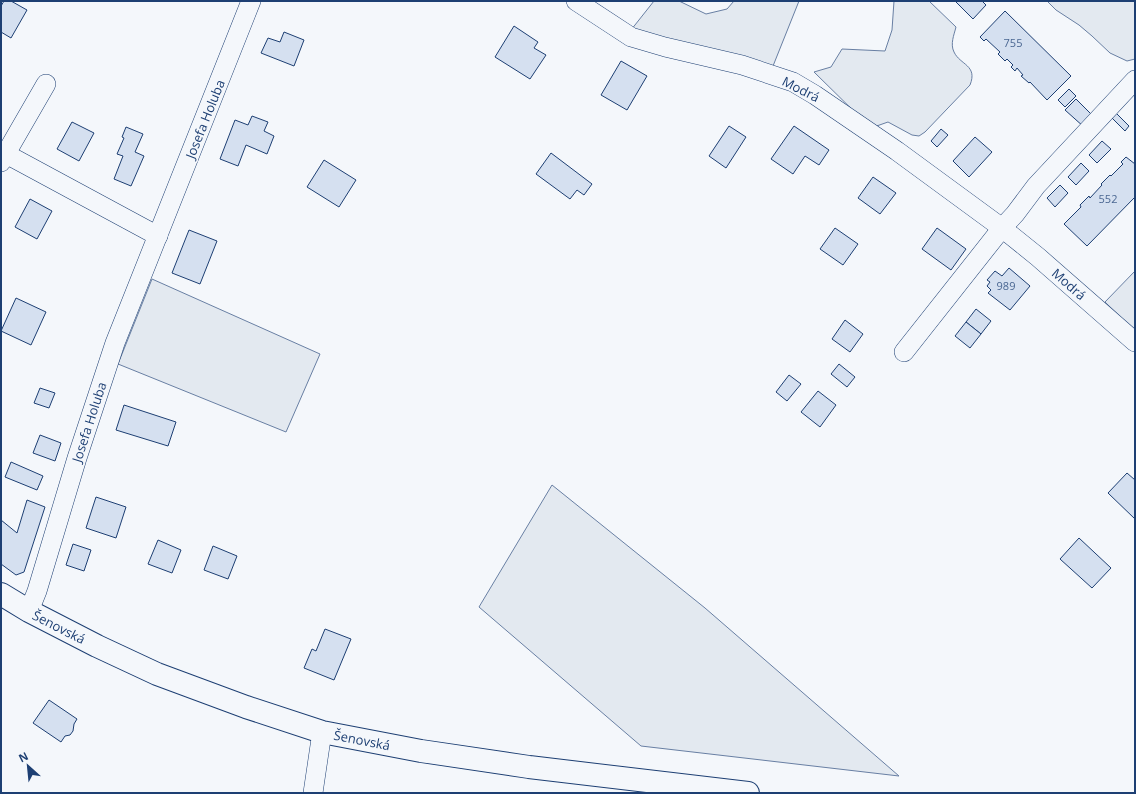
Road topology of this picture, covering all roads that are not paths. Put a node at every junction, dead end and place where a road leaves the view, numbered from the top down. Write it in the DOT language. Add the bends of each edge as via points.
graph roads {
  1 [pos="251,1"];
  2 [pos="576,1"];
  3 [pos="1135,80"];
  4 [pos="46,84"];
  5 [pos="3,158"];
  6 [pos="1002,228"];
  7 [pos="158,236"];
  8 [pos="1135,342"];
  9 [pos="904,352"];
  10 [pos="1,594"];
  11 [pos="29,611"];
  12 [pos="322,732"];
  13 [pos="313,793"];
  14 [pos="748,793"];
  1 -- 7 [label="street, Josefa Holuba"];
  2 -- 6 [label="street, Modrá" via="631,37 742,65 793,82 897,151"];
  3 -- 6 [label="street" via="1036,186"];
  4 -- 5 [label="street"];
  5 -- 7 [label="street"];
  6 -- 8 [label="street, Modrá"];
  6 -- 9 [label="street"];
  7 -- 11 [label="street, Josefa Holuba" via="115,343"];
  10 -- 11 [label="main road, Šenovská"];
  11 -- 12 [label="main road, Šenovská" via="157,674"];
  12 -- 13 [label="street"];
  12 -- 14 [label="main road, Šenovská" via="421,752"];
}
